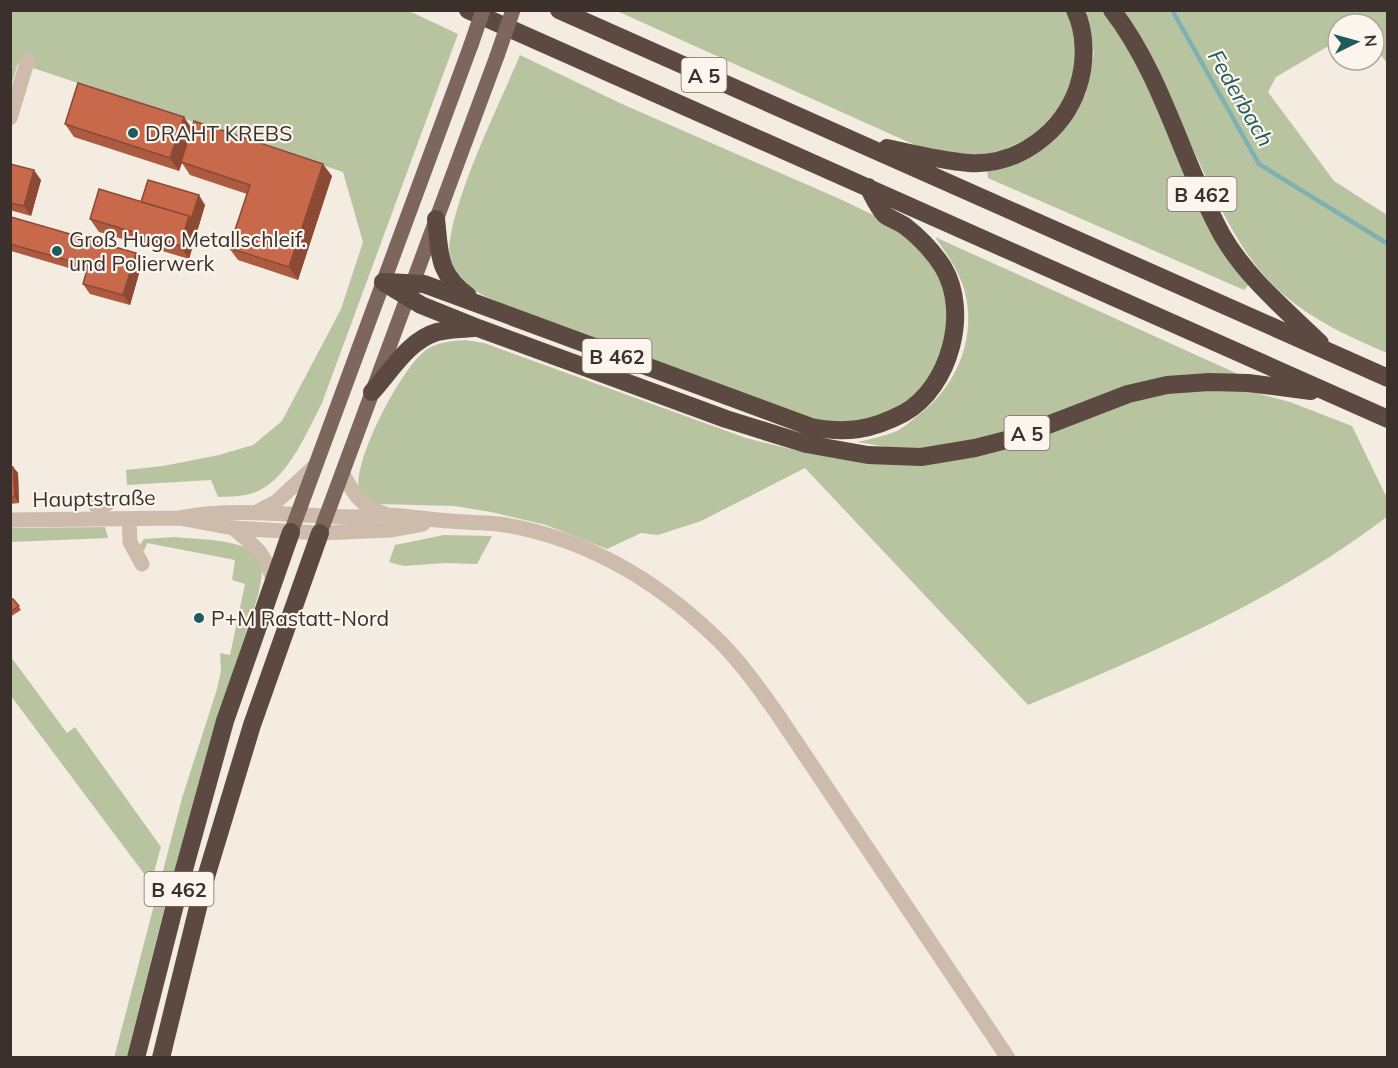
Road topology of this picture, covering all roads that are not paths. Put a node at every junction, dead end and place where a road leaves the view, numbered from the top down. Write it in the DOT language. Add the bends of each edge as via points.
graph roads {
  1 [pos="468,10"];
  2 [pos="483,10"];
  3 [pos="513,10"];
  4 [pos="559,10"];
  5 [pos="1075,10"];
  6 [pos="1112,10"];
  7 [pos="28,60"];
  8 [pos="10,118"];
  9 [pos="850,140"];
  10 [pos="868,187"];
  11 [pos="436,219"];
  12 [pos="384,282"];
  13 [pos="409,290"];
  14 [pos="484,307"];
  15 [pos="478,328"];
  16 [pos="1330,352"];
  17 [pos="1388,378"];
  18 [pos="372,392"];
  19 [pos="1328,393"];
  20 [pos="1388,419"];
  21 [pos="315,466"];
  22 [pos="343,474"];
  23 [pos="257,512"];
  24 [pos="298,513"];
  25 [pos="387,515"];
  26 [pos="327,516"];
  27 [pos="179,518"];
  28 [pos="129,519"];
  29 [pos="10,520"];
  30 [pos="441,521"];
  31 [pos="233,528"];
  32 [pos="291,532"];
  33 [pos="320,533"];
  34 [pos="142,564"];
  35 [pos="274,582"];
  36 [pos="136,1058"];
  37 [pos="161,1058"];
  38 [pos="1008,1058"];
  1 -- 10 [label="highway, A 5"];
  2 -- 12 [label="main road, B 462, bridge"];
  3 -- 11 [label="main road, B 462, bridge"];
  4 -- 9 [label="highway, A 5"];
  5 -- 9 [label="highway, A 5" via="1084,48 1082,76 1061,121 1044,139 1024,151 971,163"];
  6 -- 16 [label="highway, B 462" via="1128,31 1150,74 1224,237 1250,273"];
  7 -- 8 [label="street"];
  9 -- 16 [label="highway, A 5"];
  10 -- 14 [label="highway, B 462" via="885,214 921,240 943,267 956,317 950,350 927,393 906,412 876,426 851,431 811,427"];
  10 -- 19 [label="highway, A 5"];
  11 -- 13 [label="main road, B 462"];
  11 -- 14 [label="highway, B 462" via="442,265 448,279"];
  12 -- 13 [label="highway, B 462"];
  12 -- 21 [label="main road, B 462"];
  13 -- 14 [label="highway, B 462" via="424,284"];
  13 -- 15 [label="highway, A 5" via="421,305"];
  13 -- 18 [label="main road, B 462"];
  15 -- 18 [label="highway, A 5" via="424,337"];
  15 -- 19 [label="highway, A 5" via="736,422 806,444 868,455 921,457 975,448 1014,438 1128,394 1167,385 1248,383"];
  16 -- 17 [label="highway, A 5"];
  18 -- 22 [label="main road, B 462"];
  19 -- 20 [label="highway, A 5"];
  21 -- 23 [label="street" via="276,502"];
  21 -- 24 [label="main road, B 462"];
  22 -- 25 [label="street" via="362,503"];
  22 -- 26 [label="main road, B 462"];
  23 -- 24 [label="street, Hauptstraße"];
  23 -- 27 [label="street, Hauptstraße" via="213,506"];
  24 -- 26 [label="street, Hauptstraße"];
  24 -- 32 [label="main road, B 462"];
  25 -- 26 [label="street, Hauptstraße"];
  25 -- 30 [label="street"];
  26 -- 33 [label="main road, B 462"];
  27 -- 28 [label="street, Hauptstraße"];
  27 -- 31 [label="street, Hauptstraße"];
  28 -- 29 [label="street, Hauptstraße"];
  28 -- 34 [label="street" via="130,542"];
  30 -- 33 [label="street, Hauptstraße" via="390,530"];
  30 -- 38 [label="street" via="505,525 596,552 656,588 712,634 778,716"];
  31 -- 32 [label="street, Hauptstraße"];
  31 -- 35 [label="street" via="259,549"];
  32 -- 33 [label="street, Hauptstraße"];
  32 -- 35 [label="highway, B 462"];
  33 -- 37 [label="highway, B 462" via="252,725 203,887"];
  35 -- 36 [label="highway, B 462" via="225,721"];
}
